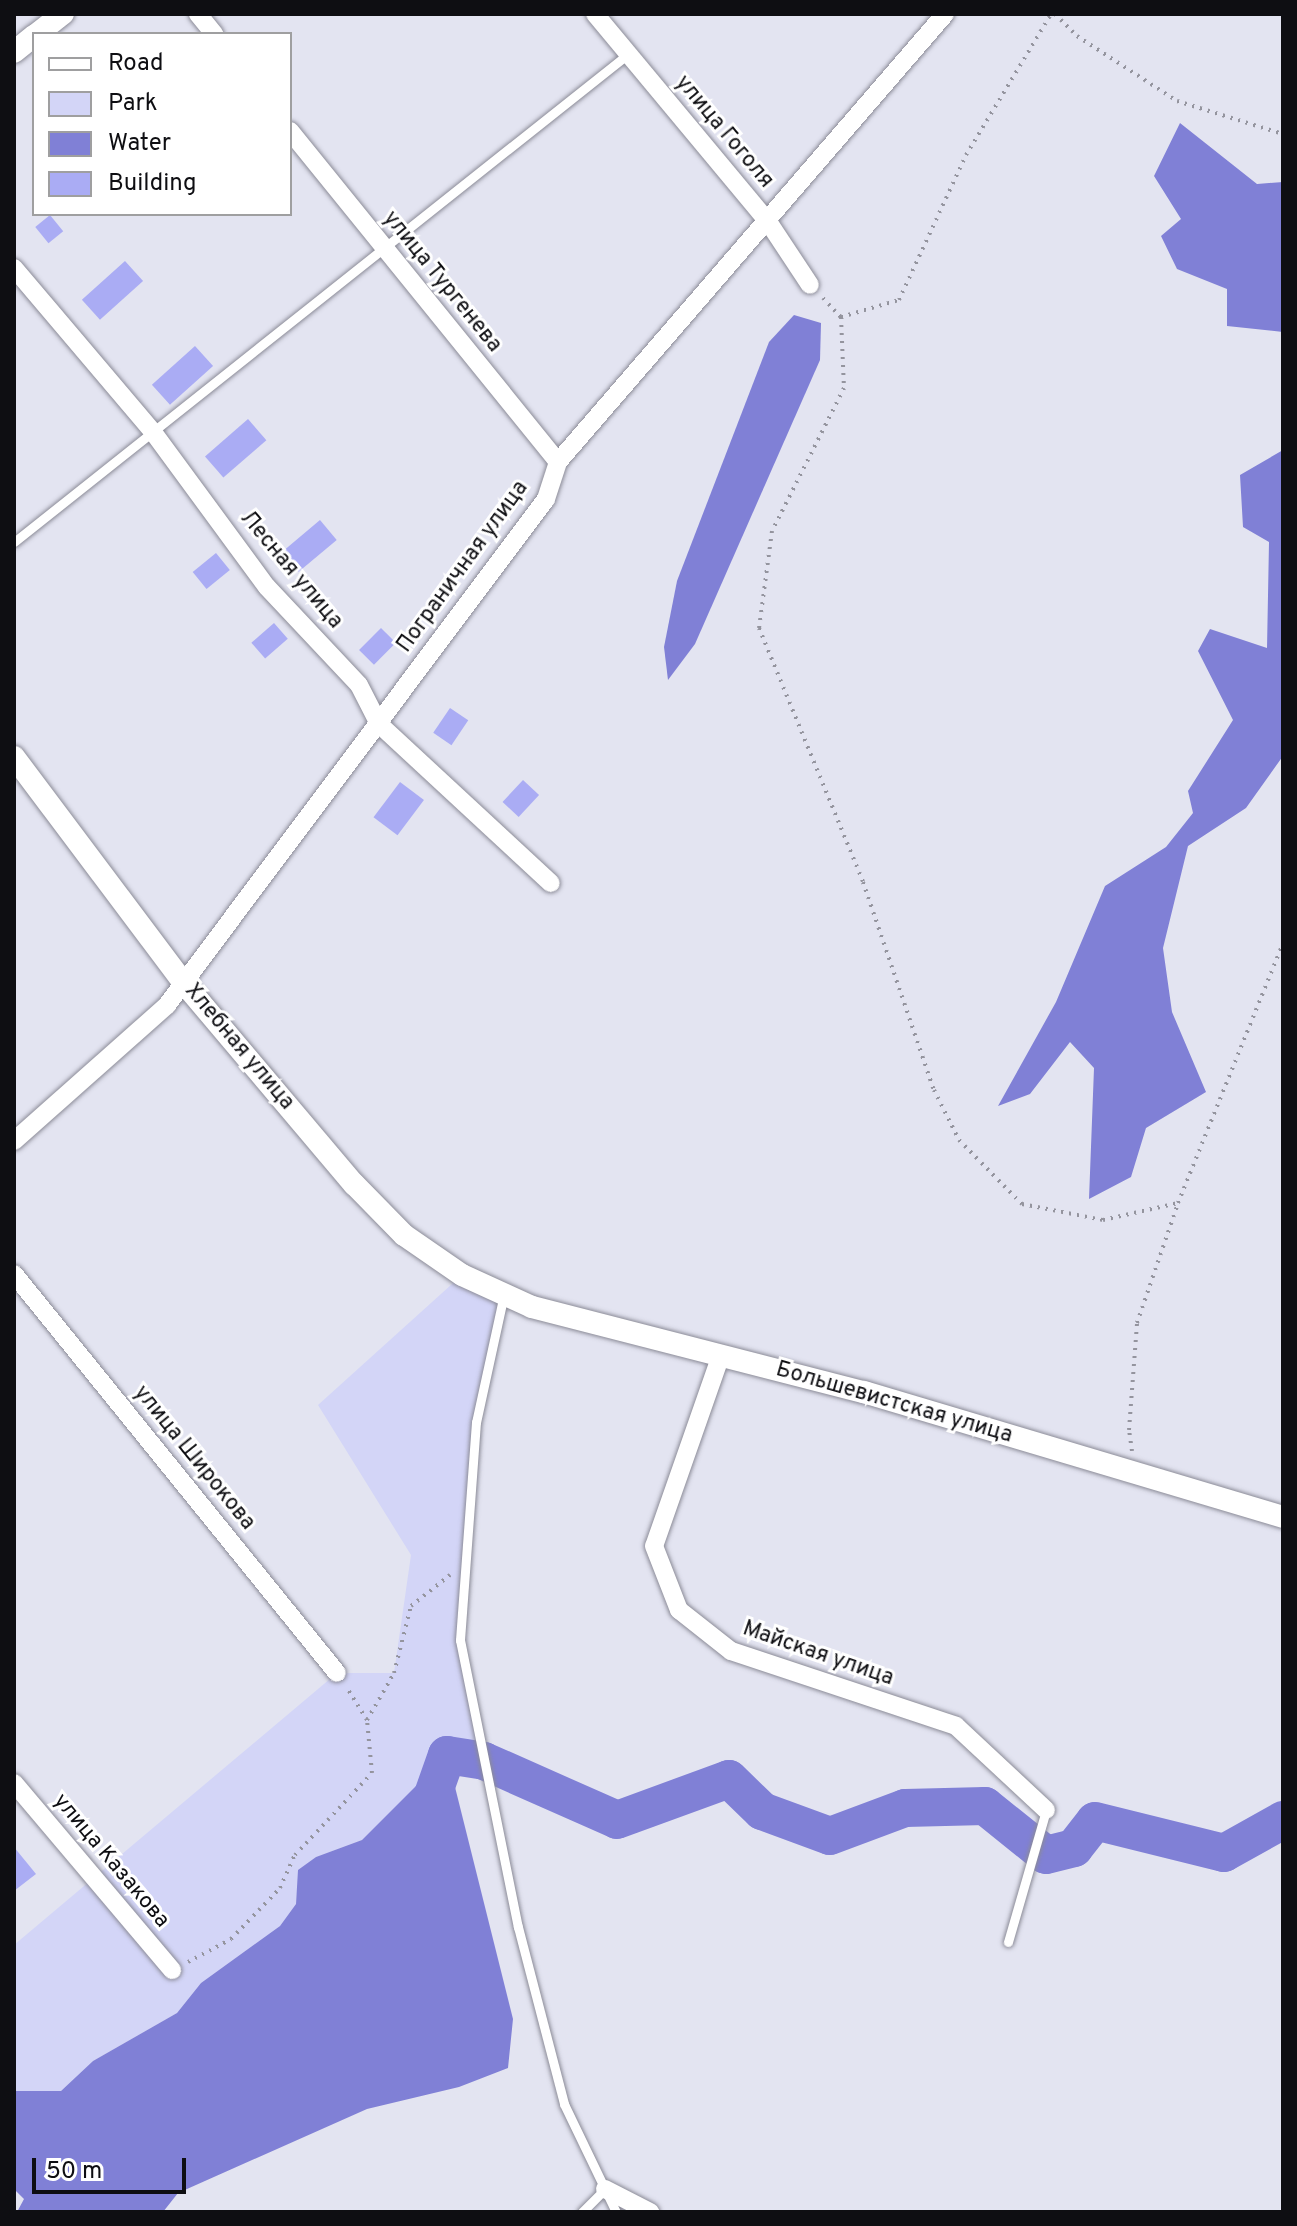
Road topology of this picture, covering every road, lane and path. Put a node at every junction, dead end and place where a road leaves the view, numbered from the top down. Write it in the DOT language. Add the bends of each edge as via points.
graph roads {
  1 [pos="63,14"];
  2 [pos="198,14"];
  3 [pos="595,14"];
  4 [pos="945,14"];
  5 [pos="1053,14"];
  6 [pos="40,32"];
  7 [pos="212,32"];
  8 [pos="32,38"];
  9 [pos="14,52"];
  10 [pos="629,54"];
  11 [pos="292,134"];
  12 [pos="1283,134"];
  13 [pos="769,223"];
  14 [pos="382,248"];
  15 [pos="14,268"];
  16 [pos="810,285"];
  17 [pos="841,317"];
  18 [pos="153,432"];
  19 [pos="558,462"];
  20 [pos="14,542"];
  21 [pos="379,724"];
  22 [pos="14,757"];
  23 [pos="551,883"];
  24 [pos="1283,943"];
  25 [pos="183,982"];
  26 [pos="14,1141"];
  27 [pos="1178,1203"];
  28 [pos="14,1274"];
  29 [pos="504,1294"];
  30 [pos="721,1355"];
  31 [pos="1136,1473"];
  32 [pos="1283,1517"];
  33 [pos="466,1562"];
  34 [pos="337,1673"];
  35 [pos="367,1720"];
  36 [pos="14,1783"];
  37 [pos="1046,1810"];
  38 [pos="1008,1942"];
  39 [pos="172,1970"];
  40 [pos="605,2189"];
  41 [pos="582,2212"];
  42 [pos="616,2212"];
  43 [pos="650,2212"];
  1 -- 6 [label="street"];
  2 -- 7 [label="street"];
  3 -- 10 [label="street, улица Гоголя"];
  4 -- 13 [label="street, Пограничная улица"];
  5 -- 12 [label="path" via="1077,36 1177,101"];
  5 -- 17 [label="path" via="966,155 899,300"];
  8 -- 9 [label="street"];
  10 -- 13 [label="street, улица Гоголя"];
  10 -- 14 [label="lane"];
  11 -- 14 [label="street, улица Тургенева"];
  13 -- 16 [label="street, улица Гоголя"];
  13 -- 19 [label="street, Пограничная улица"];
  14 -- 18 [label="lane"];
  14 -- 19 [label="street, улица Тургенева"];
  15 -- 18 [label="street, Лесная улица"];
  16 -- 17 [label="path"];
  17 -- 27 [label="path" via="844,388 772,531 759,628 863,882 934,1090 959,1140 1022,1204 1103,1220"];
  18 -- 20 [label="lane"];
  18 -- 21 [label="street, Лесная улица" via="267,587 359,685"];
  19 -- 21 [label="street, Пограничная улица" via="546,499"];
  21 -- 23 [label="street, Лесная улица"];
  21 -- 25 [label="street, Пограничная улица"];
  22 -- 25 [label="street, Хлебная улица"];
  24 -- 27 [label="path"];
  25 -- 26 [label="street, Пограничная улица" via="167,1005"];
  25 -- 29 [label="street, Хлебная улица" via="354,1184 404,1235 462,1275"];
  27 -- 31 [label="path" via="1137,1323 1129,1430"];
  28 -- 34 [label="street, улица Широкова"];
  29 -- 30 [label="street, Большевистская улица" via="532,1307"];
  29 -- 33 [label="lane" via="476,1422"];
  30 -- 31 [label="street, Большевистская улица"];
  30 -- 37 [label="street, Майская улица" via="654,1546 679,1610 731,1651 956,1726"];
  31 -- 32 [label="street, Большевистская улица"];
  33 -- 35 [label="path" via="411,1606 394,1673"];
  33 -- 40 [label="lane" via="460,1640 518,1927 564,2104"];
  34 -- 35 [label="path"];
  35 -- 39 [label="path" via="372,1773 295,1855 280,1888 231,1939"];
  36 -- 39 [label="street, улица Казакова"];
  37 -- 38 [label="lane"];
  40 -- 41 [label="lane"];
  40 -- 42 [label="lane"];
  40 -- 43 [label="street"];
}
